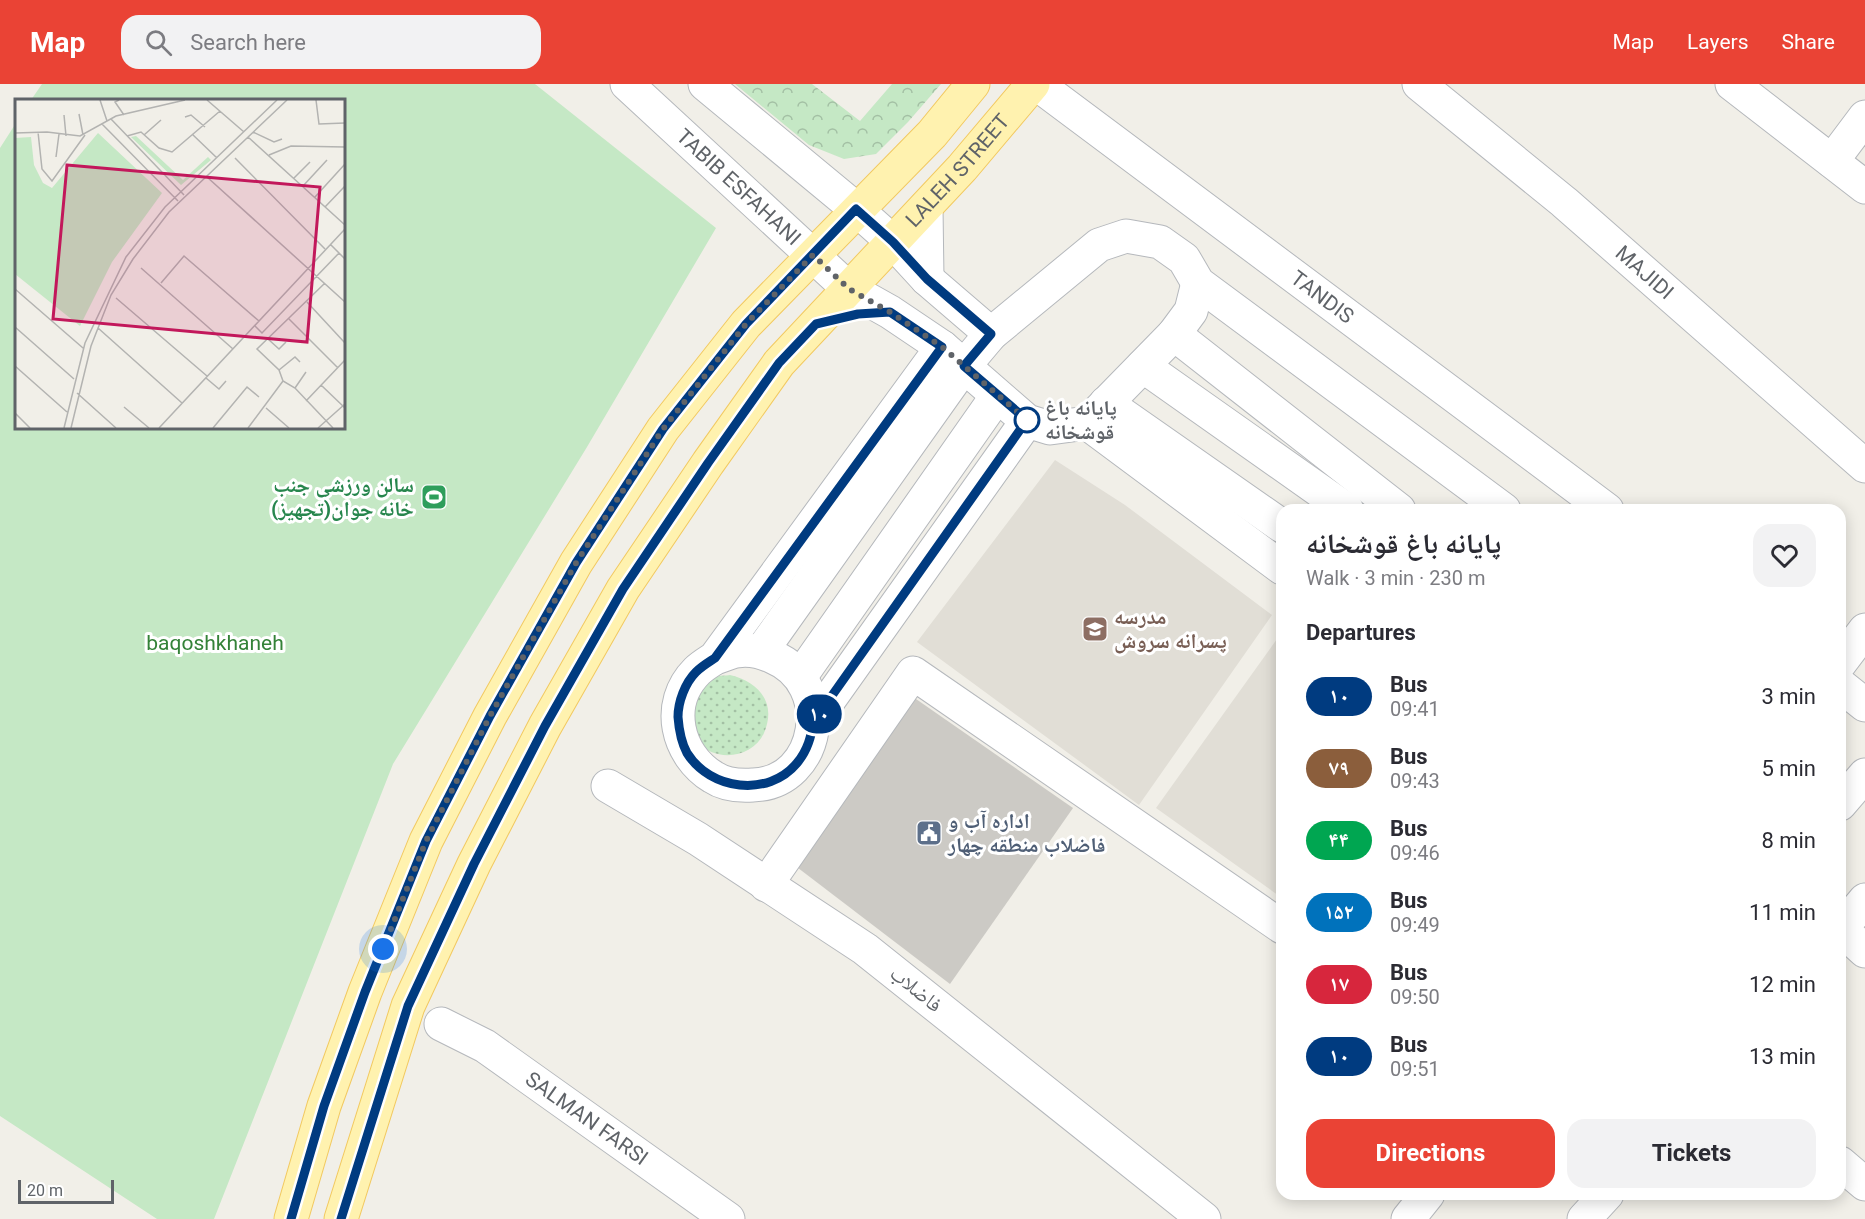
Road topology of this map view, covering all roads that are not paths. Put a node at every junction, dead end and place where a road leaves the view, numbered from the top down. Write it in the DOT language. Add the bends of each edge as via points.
graph roads {
  1 [pos="627,84"];
  2 [pos="705,84"];
  3 [pos="973,84"];
  4 [pos="1035,84"];
  5 [pos="1419,84"];
  6 [pos="1737,85"];
  7 [pos="1865,117"];
  8 [pos="1832,161"];
  9 [pos="1865,187"];
  10 [pos="926,207"];
  11 [pos="856,209"];
  12 [pos="893,242"];
  13 [pos="813,255"];
  14 [pos="927,279"];
  15 [pos="1198,283"];
  16 [pos="849,289"];
  17 [pos="890,312"];
  18 [pos="816,324"];
  19 [pos="991,334"];
  20 [pos="1174,334"];
  21 [pos="953,356"];
  22 [pos="1143,366"];
  23 [pos="997,396"];
  24 [pos="1097,413"];
  25 [pos="1027,420"];
  26 [pos="1865,466"];
  27 [pos="1338,504"];
  28 [pos="1391,504"];
  29 [pos="1496,504"];
  30 [pos="1599,504"];
  31 [pos="1276,522"];
  32 [pos="1276,563"];
  33 [pos="1865,630"];
  34 [pos="761,652"];
  35 [pos="1846,655"];
  36 [pos="715,658"];
  37 [pos="800,677"];
  38 [pos="1846,690"];
  39 [pos="1865,705"];
  40 [pos="814,721"];
  41 [pos="1865,775"];
  42 [pos="608,786"];
  43 [pos="1846,797"];
  44 [pos="766,885"];
  45 [pos="1865,900"];
  46 [pos="1276,923"];
  47 [pos="1846,924"];
  48 [pos="1846,934"];
  49 [pos="1865,951"];
  50 [pos="441,1024"];
  51 [pos="1846,1168"];
  52 [pos="1865,1184"];
  53 [pos="1601,1200"];
  54 [pos="291,1219"];
  55 [pos="341,1219"];
  56 [pos="728,1219"];
  57 [pos="1204,1219"];
  58 [pos="1584,1219"];
  1 -- 13 [label="street, TABIB ESFAHANI"];
  2 -- 11 [label="street"];
  3 -- 11 [label="main road, LALEH STREET" via="932,134"];
  4 -- 10 [label="main road, LALEH STREET"];
  4 -- 30 [label="street, TANDIS"];
  5 -- 26 [label="street, MAJIDI" via="1564,202"];
  6 -- 8 [label="street"];
  7 -- 8 [label="street"];
  8 -- 9 [label="street"];
  10 -- 12 [label="main road, LALEH STREET"];
  10 -- 14 [label="street"];
  11 -- 12 [label="street"];
  11 -- 13 [label="main road, LALEH STREET"];
  12 -- 14 [label="street"];
  12 -- 16 [label="main road, LALEH STREET"];
  13 -- 16 [label="street, TABIB ESFAHANI"];
  13 -- 54 [label="main road, LALEH STREET" via="746,324 663,429 576,563 490,716 426,841 365,992 324,1106"];
  14 -- 19 [label="street"];
  15 -- 19 [label="street" via="1184,259 1160,242 1126,236 1099,245"];
  15 -- 20 [label="street" via="1191,311"];
  15 -- 29 [label="street"];
  16 -- 17 [label="street, TABIB ESFAHANI"];
  16 -- 18 [label="main road, LALEH STREET"];
  17 -- 18 [label="street" via="858,314"];
  17 -- 21 [label="street, TABIB ESFAHANI"];
  18 -- 55 [label="main road, LALEH STREET" via="779,363 708,463 630,579 545,726 474,864 408,1006"];
  19 -- 21 [label="street"];
  20 -- 22 [label="street"];
  20 -- 28 [label="street"];
  21 -- 23 [label="street, TABIB ESFAHANI"];
  21 -- 34 [label="street"];
  21 -- 36 [label="street"];
  22 -- 24 [label="street"];
  22 -- 27 [label="street"];
  23 -- 25 [label="street, TABIB ESFAHANI"];
  23 -- 37 [label="street"];
  24 -- 25 [label="street" via="1050,428"];
  24 -- 31 [label="street"];
  24 -- 32 [label="street"];
  25 -- 40 [label="street"];
  33 -- 35 [label="street"];
  34 -- 36 [label="street" via="738,651"];
  34 -- 37 [label="street" via="783,661"];
  36 -- 40 [label="street" via="696,672 684,689 678,710 679,732 686,752 700,769 738,786 760,785 780,777 797,764 809,744"];
  37 -- 40 [label="street" via="811,698"];
  38 -- 39 [label="street"];
  41 -- 43 [label="street"];
  42 -- 44 [label="street, فاضلاب"];
  44 -- 46 [label="street" via="913,673"];
  44 -- 57 [label="street, فاضلاب" via="865,949"];
  45 -- 47 [label="street"];
  48 -- 49 [label="street"];
  50 -- 56 [label="street, SALMAN FARSI" via="485,1046"];
  51 -- 52 [label="street"];
  53 -- 58 [label="street"];
}
